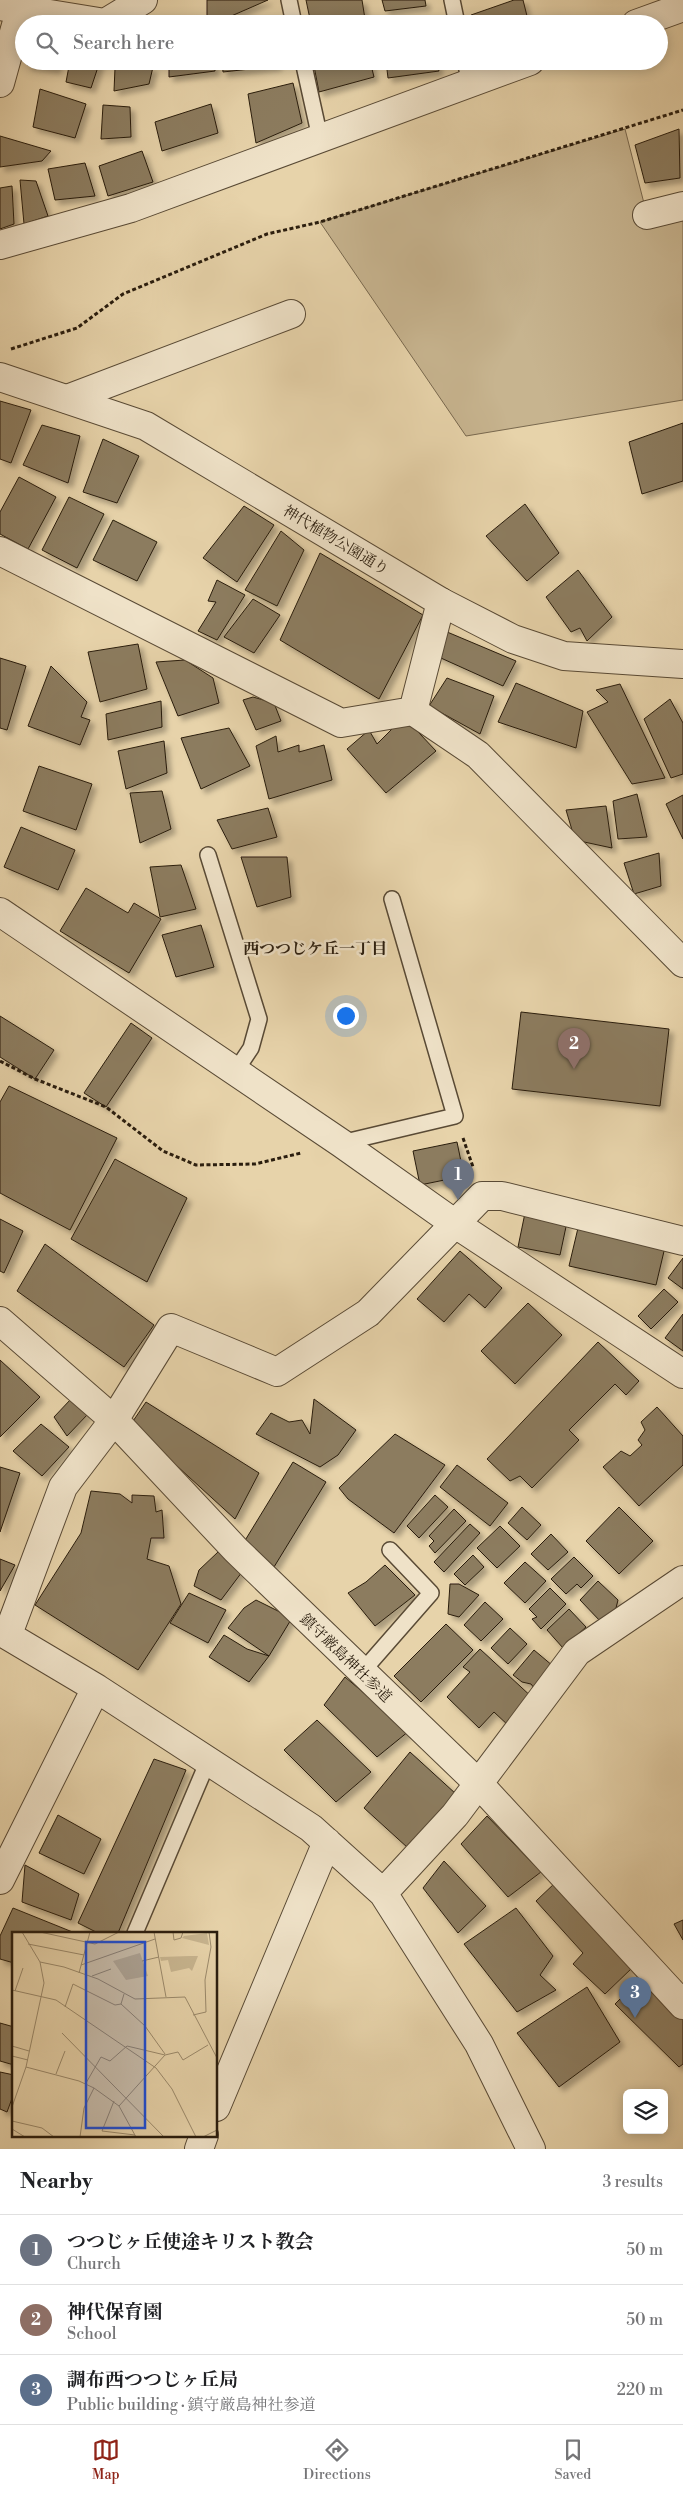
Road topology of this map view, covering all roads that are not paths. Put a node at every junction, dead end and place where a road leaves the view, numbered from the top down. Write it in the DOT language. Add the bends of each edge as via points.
graph roads {
  1 [pos="143,0"];
  2 [pos="289,0"];
  3 [pos="452,0"];
  4 [pos="15,6"];
  5 [pos="683,7"];
  6 [pos="60,15"];
  7 [pos="119,15"];
  8 [pos="292,15"];
  9 [pos="455,15"];
  10 [pos="661,15"];
  11 [pos="305,70"];
  12 [pos="467,72"];
  13 [pos="0,83"];
  14 [pos="320,138"];
  15 [pos="683,206"];
  16 [pos="646,215"];
  17 [pos="0,245"];
  18 [pos="291,314"];
  19 [pos="0,377"];
  20 [pos="67,400"];
  21 [pos="0,551"];
  22 [pos="441,602"];
  23 [pos="683,664"];
  24 [pos="413,711"];
  25 [pos="208,855"];
  26 [pos="392,899"];
  27 [pos="0,912"];
  28 [pos="683,963"];
  29 [pos="236,1072"];
  30 [pos="342,1143"];
  31 [pos="454,1223"];
  32 [pos="683,1242"];
  33 [pos="0,1321"];
  34 [pos="683,1374"];
  35 [pos="114,1420"];
  36 [pos="390,1550"];
  37 [pos="683,1580"];
  38 [pos="4,1632"];
  39 [pos="361,1673"];
  40 [pos="96,1688"];
  41 [pos="208,1761"];
  42 [pos="479,1784"];
  43 [pos="327,1842"];
  44 [pos="0,1880"];
  45 [pos="383,1893"];
  46 [pos="135,1932"];
  47 [pos="683,2004"];
  48 [pos="218,2102"];
  49 [pos="204,2136"];
  50 [pos="199,2149"];
  51 [pos="531,2149"];
  1 -- 7 [label="street"];
  2 -- 8 [label="lane"];
  3 -- 9 [label="lane"];
  4 -- 6 [label="street"];
  4 -- 13 [label="street"];
  5 -- 10 [label="street"];
  11 -- 14 [label="lane"];
  12 -- 14 [label="street"];
  14 -- 17 [label="street" via="131,208"];
  15 -- 16 [label="street"];
  18 -- 20 [label="street"];
  19 -- 20 [label="street, 神代植物公園通り"];
  20 -- 22 [label="street, 神代植物公園通り" via="146,426"];
  21 -- 24 [label="street" via="342,723"];
  22 -- 23 [label="street, 神代植物公園通り" via="513,639 564,656"];
  22 -- 24 [label="street"];
  24 -- 28 [label="street" via="478,755"];
  25 -- 29 [label="lane" via="259,1019 251,1048"];
  26 -- 30 [label="lane" via="455,1116"];
  27 -- 29 [label="street"];
  29 -- 30 [label="street"];
  30 -- 31 [label="street"];
  31 -- 32 [label="street" via="482,1196 502,1196"];
  31 -- 34 [label="street"];
  31 -- 35 [label="street" via="368,1313 277,1372 171,1328"];
  33 -- 35 [label="street, 鎮守厳島神社参道"];
  35 -- 38 [label="street" via="63,1487"];
  35 -- 39 [label="street, 鎮守厳島神社参道" via="236,1550"];
  36 -- 39 [label="lane" via="431,1592"];
  37 -- 42 [label="street" via="577,1652"];
  38 -- 40 [label="street"];
  39 -- 42 [label="street, 鎮守厳島神社参道"];
  40 -- 41 [label="street"];
  40 -- 44 [label="street"];
  41 -- 43 [label="street" via="311,1828"];
  41 -- 46 [label="lane"];
  42 -- 45 [label="street" via="455,1816"];
  42 -- 47 [label="street, 鎮守厳島神社参道"];
  43 -- 45 [label="street"];
  43 -- 48 [label="street"];
  45 -- 51 [label="street" via="479,2044"];
  49 -- 50 [label="street"];
}
